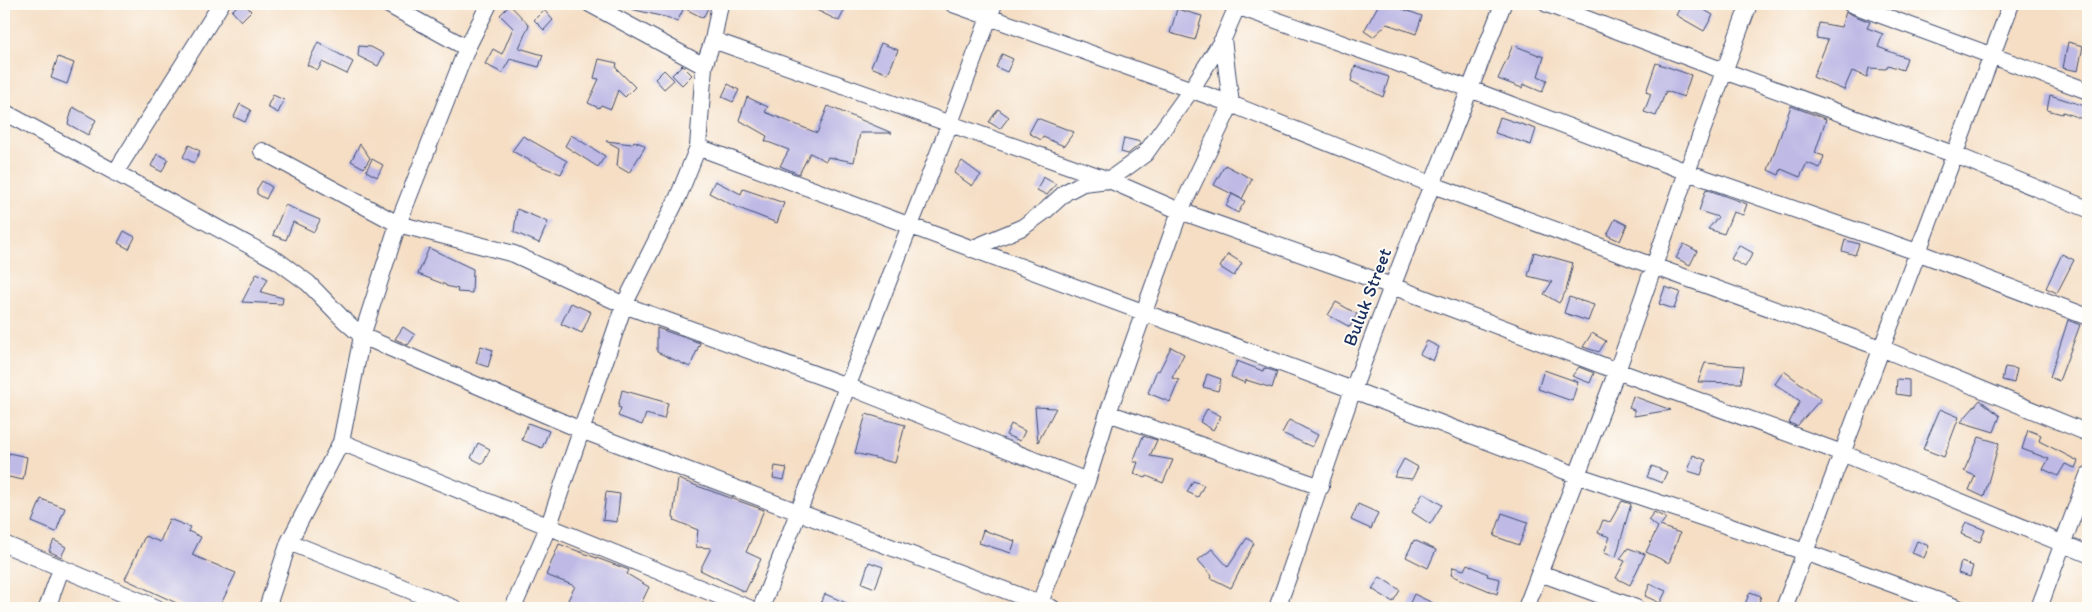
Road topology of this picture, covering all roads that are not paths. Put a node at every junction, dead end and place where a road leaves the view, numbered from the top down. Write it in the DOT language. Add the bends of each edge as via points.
graph roads {
  1 [pos="221,4"];
  2 [pos="387,4"];
  3 [pos="489,4"];
  4 [pos="590,4"];
  5 [pos="720,4"];
  6 [pos="953,4"];
  7 [pos="1503,4"];
  8 [pos="1547,4"];
  9 [pos="1749,4"];
  10 [pos="1851,4"];
  11 [pos="2011,4"];
  12 [pos="1235,5"];
  13 [pos="992,11"];
  14 [pos="1223,39"];
  15 [pos="713,40"];
  16 [pos="468,48"];
  17 [pos="1991,55"];
  18 [pos="704,66"];
  19 [pos="1724,71"];
  20 [pos="1470,89"];
  21 [pos="1191,90"];
  22 [pos="2088,91"];
  23 [pos="1231,104"];
  24 [pos="4,112"];
  25 [pos="950,123"];
  26 [pos="698,147"];
  27 [pos="262,150"];
  28 [pos="1953,154"];
  29 [pos="1687,172"];
  30 [pos="115,173"];
  31 [pos="1109,180"];
  32 [pos="1433,185"];
  33 [pos="2088,209"];
  34 [pos="1180,211"];
  35 [pos="398,224"];
  36 [pos="910,226"];
  37 [pos="971,249"];
  38 [pos="1917,252"];
  39 [pos="1653,266"];
  40 [pos="1392,286"];
  41 [pos="624,305"];
  42 [pos="1145,312"];
  43 [pos="2088,317"];
  44 [pos="362,336"];
  45 [pos="1881,348"];
  46 [pos="1617,371"];
  47 [pos="847,386"];
  48 [pos="1353,390"];
  49 [pos="1108,413"];
  50 [pos="581,430"];
  51 [pos="2088,433"];
  52 [pos="341,442"];
  53 [pos="1842,453"];
  54 [pos="1576,475"];
  55 [pos="2088,475"];
  56 [pos="1087,481"];
  57 [pos="1321,487"];
  58 [pos="799,511"];
  59 [pos="549,525"];
  60 [pos="290,542"];
  61 [pos="4,544"];
  62 [pos="2063,544"];
  63 [pos="1805,552"];
  64 [pos="2088,554"];
  65 [pos="61,569"];
  66 [pos="1540,573"];
  67 [pos="1044,607"];
  68 [pos="47,608"];
  69 [pos="157,608"];
  70 [pos="266,608"];
  71 [pos="454,608"];
  72 [pos="513,608"];
  73 [pos="749,608"];
  74 [pos="761,608"];
  75 [pos="1277,608"];
  76 [pos="1526,608"];
  77 [pos="1636,608"];
  78 [pos="1784,608"];
  79 [pos="1958,608"];
  80 [pos="2040,608"];
  1 -- 30 [label="street"];
  2 -- 16 [label="street"];
  3 -- 16 [label="street"];
  4 -- 18 [label="street"];
  5 -- 15 [label="street"];
  6 -- 13 [label="street"];
  7 -- 20 [label="street, Buluk Street"];
  8 -- 19 [label="street"];
  9 -- 19 [label="street"];
  10 -- 17 [label="street"];
  11 -- 17 [label="street"];
  12 -- 14 [label="street"];
  12 -- 20 [label="street"];
  13 -- 21 [label="street"];
  13 -- 25 [label="street"];
  14 -- 21 [label="street"];
  14 -- 23 [label="street"];
  15 -- 18 [label="street"];
  15 -- 25 [label="street"];
  16 -- 35 [label="street"];
  17 -- 22 [label="street"];
  17 -- 28 [label="street"];
  18 -- 26 [label="street"];
  19 -- 28 [label="street"];
  19 -- 29 [label="street"];
  20 -- 29 [label="street"];
  20 -- 32 [label="street, Buluk Street"];
  21 -- 23 [label="street"];
  21 -- 31 [label="street" via="1145,154"];
  23 -- 32 [label="street"];
  23 -- 34 [label="street"];
  24 -- 30 [label="street"];
  25 -- 31 [label="street"];
  25 -- 36 [label="street"];
  26 -- 36 [label="street"];
  26 -- 41 [label="street" via="678,197"];
  27 -- 35 [label="street"];
  28 -- 33 [label="street"];
  28 -- 38 [label="street"];
  29 -- 38 [label="street"];
  29 -- 39 [label="street"];
  30 -- 44 [label="street" via="278,261 308,283"];
  31 -- 34 [label="street"];
  31 -- 37 [label="street" via="1083,183 1066,192 1023,227"];
  32 -- 39 [label="street"];
  32 -- 40 [label="street, Buluk Street"];
  34 -- 40 [label="street"];
  34 -- 42 [label="street"];
  35 -- 41 [label="street" via="514,254"];
  35 -- 44 [label="street"];
  36 -- 37 [label="street"];
  36 -- 47 [label="street"];
  37 -- 42 [label="street"];
  38 -- 43 [label="street"];
  38 -- 45 [label="street"];
  39 -- 45 [label="street"];
  39 -- 46 [label="street"];
  40 -- 46 [label="street"];
  40 -- 48 [label="street, Buluk Street"];
  41 -- 47 [label="street"];
  41 -- 50 [label="street"];
  42 -- 48 [label="street"];
  42 -- 49 [label="street"];
  44 -- 50 [label="street"];
  44 -- 52 [label="street"];
  45 -- 51 [label="street"];
  45 -- 53 [label="street"];
  46 -- 53 [label="street"];
  46 -- 54 [label="street"];
  47 -- 56 [label="street"];
  47 -- 58 [label="street"];
  48 -- 54 [label="street"];
  48 -- 57 [label="street, Buluk Street"];
  49 -- 56 [label="street"];
  49 -- 57 [label="street"];
  50 -- 58 [label="street"];
  50 -- 59 [label="street"];
  52 -- 59 [label="street"];
  52 -- 60 [label="street"];
  53 -- 62 [label="street"];
  53 -- 63 [label="street"];
  54 -- 63 [label="street"];
  54 -- 66 [label="street"];
  55 -- 62 [label="street"];
  56 -- 67 [label="street"];
  57 -- 75 [label="street, Buluk Street"];
  58 -- 67 [label="street"];
  58 -- 74 [label="street"];
  59 -- 72 [label="street"];
  59 -- 73 [label="street"];
  60 -- 70 [label="street"];
  60 -- 71 [label="street"];
  61 -- 65 [label="street"];
  62 -- 64 [label="street"];
  62 -- 80 [label="street"];
  63 -- 78 [label="street"];
  63 -- 79 [label="street"];
  65 -- 68 [label="street"];
  65 -- 69 [label="street"];
  66 -- 76 [label="street"];
  66 -- 77 [label="street"];
}
